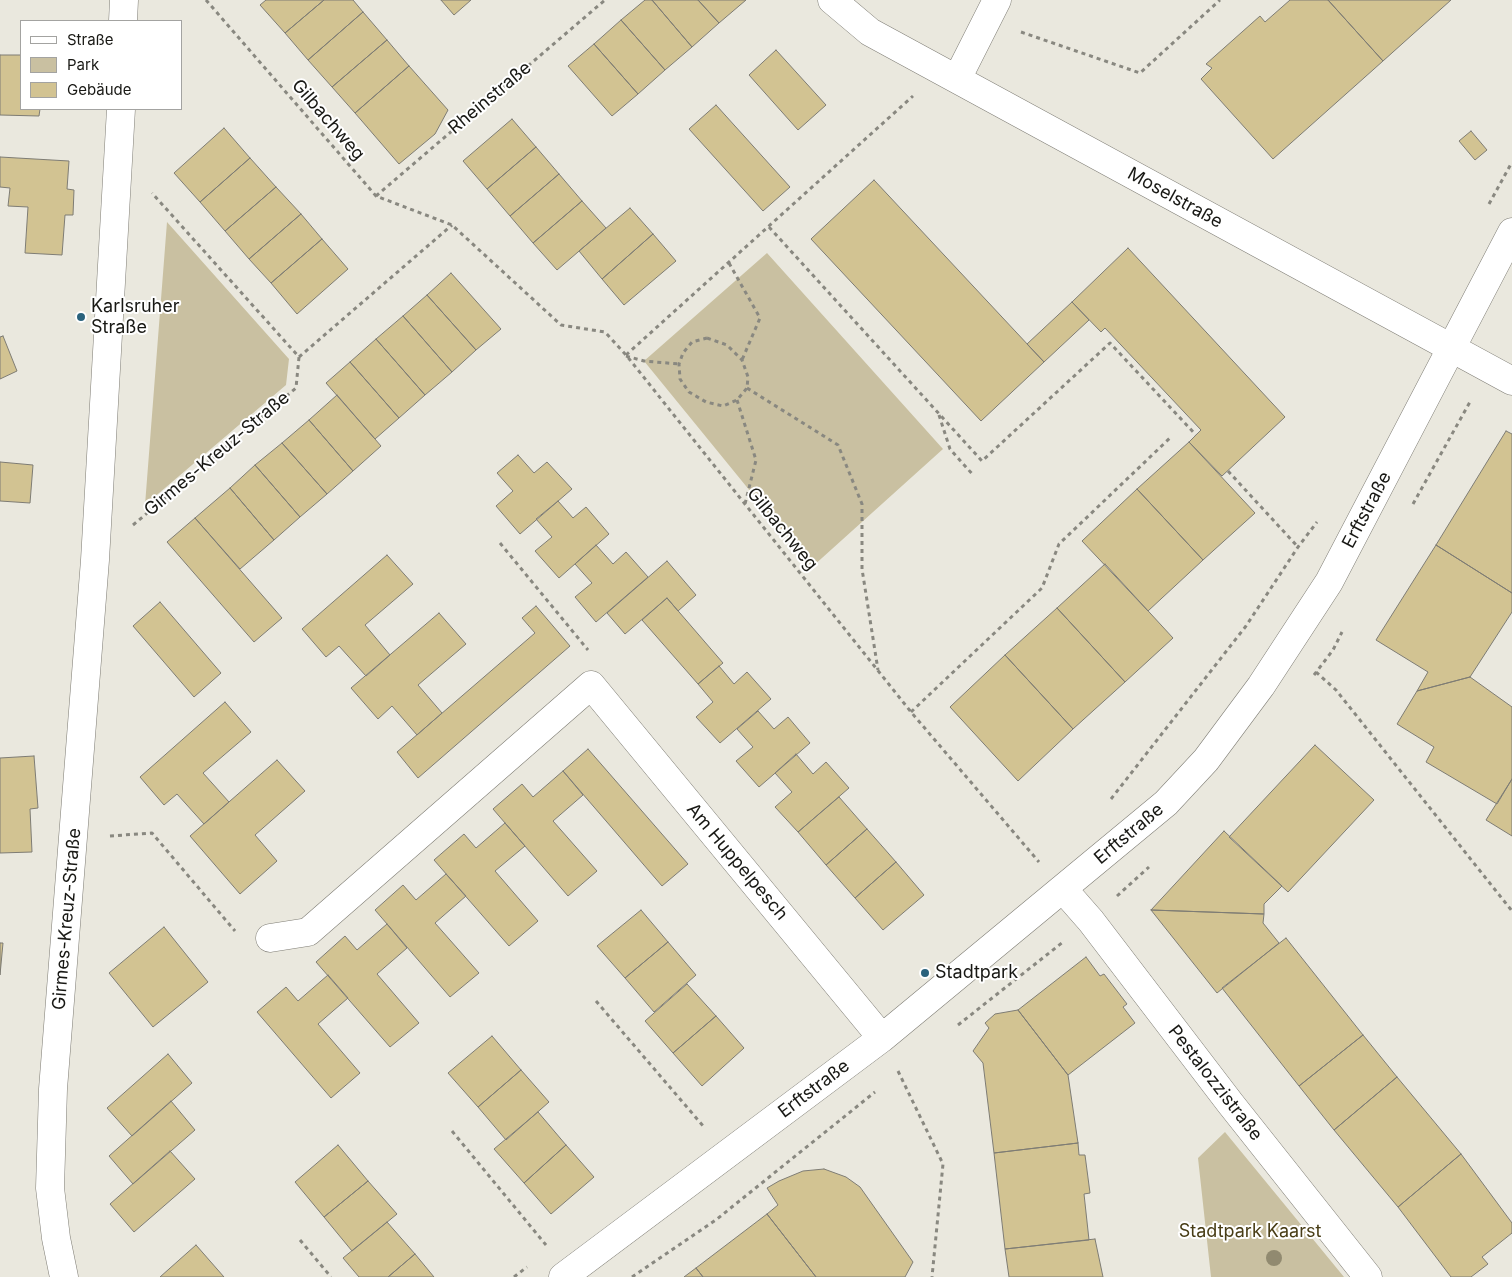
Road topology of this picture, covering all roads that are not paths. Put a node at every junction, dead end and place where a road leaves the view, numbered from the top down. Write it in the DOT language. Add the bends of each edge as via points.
graph roads {
  1 [pos="124,0"];
  2 [pos="832,0"];
  3 [pos="992,10"];
  4 [pos="123,20"];
  5 [pos="949,75"];
  6 [pos="120,110"];
  7 [pos="1512,232"];
  8 [pos="1451,348"];
  9 [pos="1512,381"];
  10 [pos="1063,889"];
  11 [pos="270,938"];
  12 [pos="882,1038"];
  13 [pos="64,1277"];
  14 [pos="563,1277"];
  15 [pos="1368,1277"];
  1 -- 4 [label="street"];
  2 -- 5 [label="street" via="870,32"];
  3 -- 5 [label="street"];
  5 -- 8 [label="street, Moselstraße"];
  6 -- 13 [label="street, Girmes-Kreuz-Straße" via="95,560 53,1089 50,1188"];
  7 -- 8 [label="street, Erftstraße"];
  8 -- 9 [label="street, Moselstraße"];
  8 -- 10 [label="street, Erftstraße" via="1334,574 1228,732 1166,803"];
  10 -- 12 [label="street, Erftstraße"];
  10 -- 15 [label="street, Pestalozzistraße"];
  11 -- 12 [label="street, Am Huppelpesch" via="308,932 591,685"];
  12 -- 14 [label="street, Erftstraße"];
}
